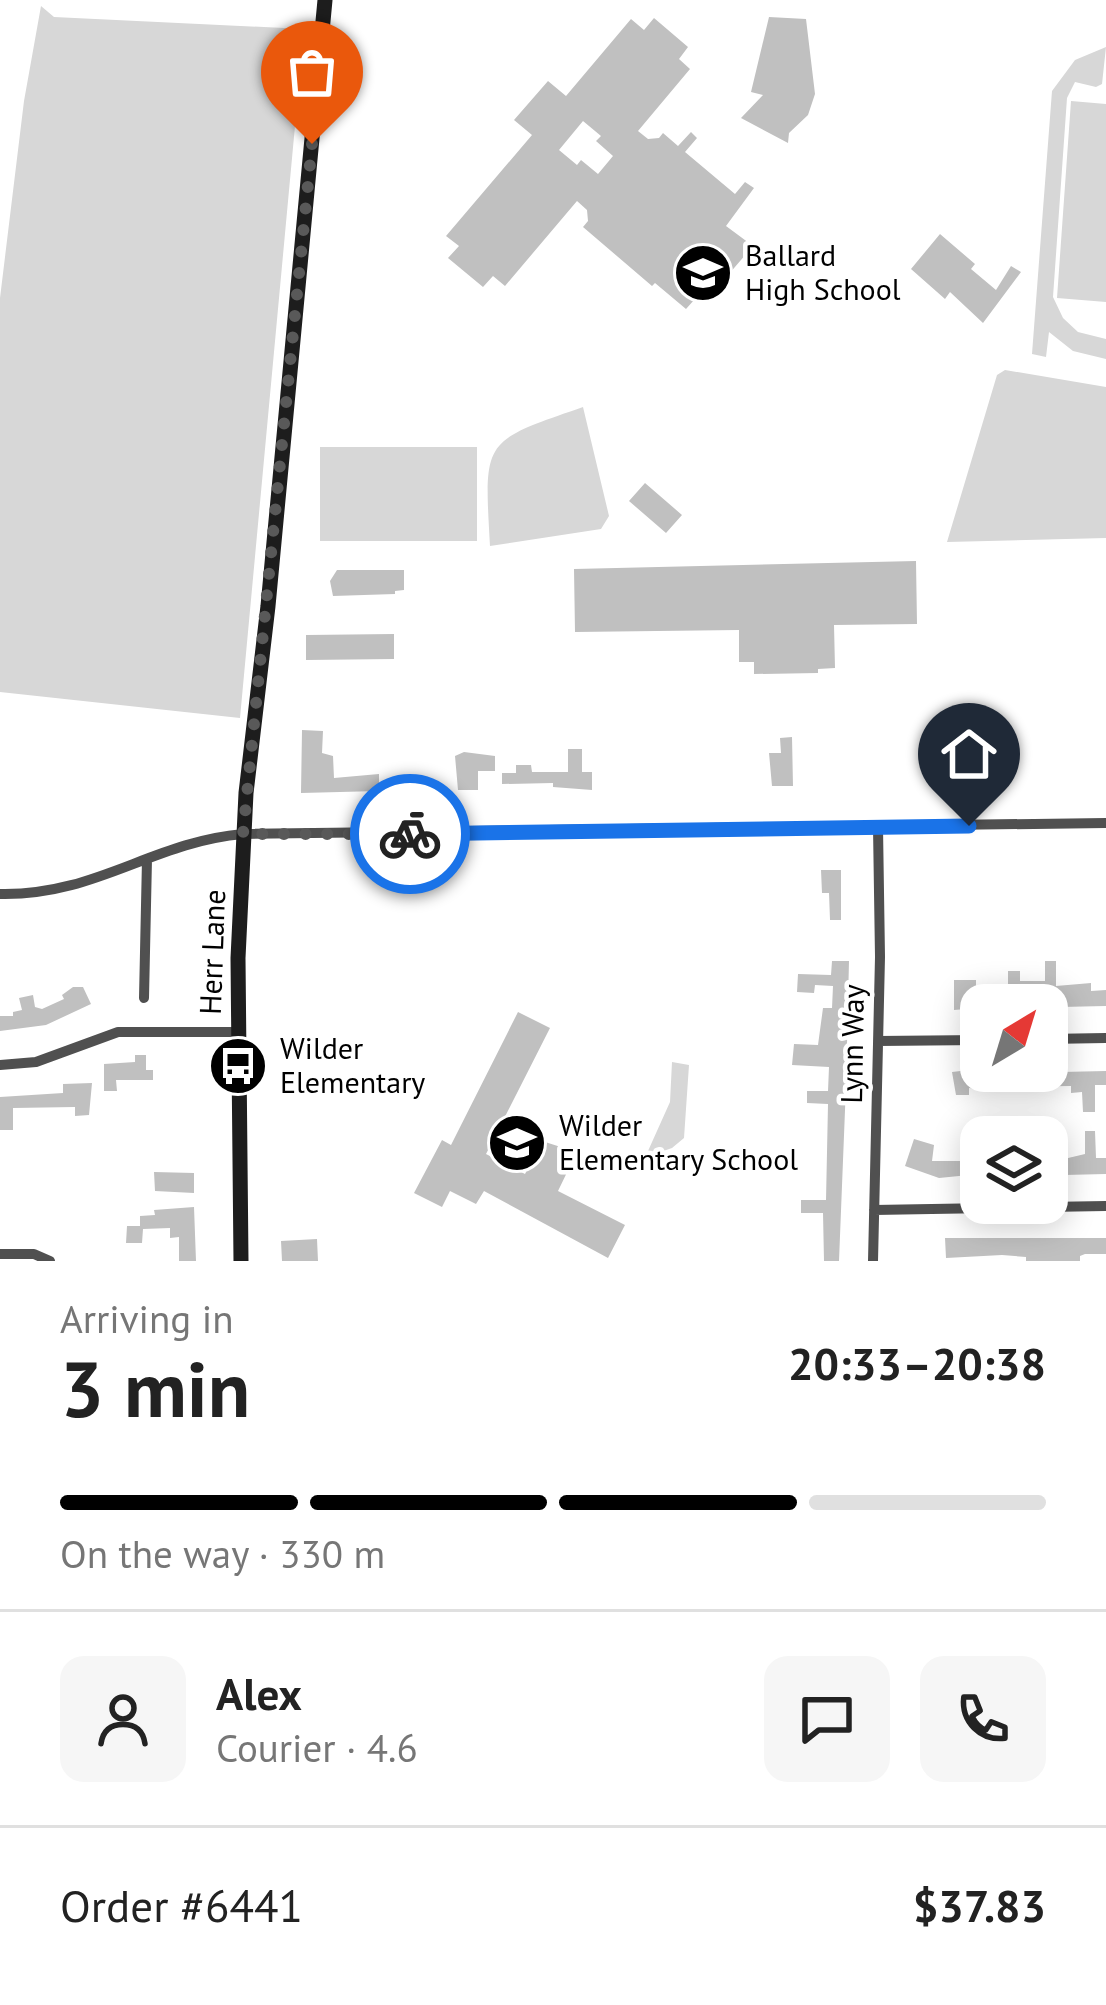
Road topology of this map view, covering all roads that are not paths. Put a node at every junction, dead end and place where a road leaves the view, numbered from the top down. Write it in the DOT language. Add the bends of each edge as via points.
graph roads {
  1 [pos="325,0"];
  2 [pos="1106,823"];
  3 [pos="878,827"];
  4 [pos="243,834"];
  5 [pos="147,860"];
  6 [pos="0,894"];
  7 [pos="145,998"];
  8 [pos="238,1031"];
  9 [pos="1106,1038"];
  10 [pos="1068,1039"];
  11 [pos="960,1040"];
  12 [pos="878,1041"];
  13 [pos="0,1065"];
  14 [pos="1106,1206"];
  15 [pos="874,1210"];
  16 [pos="0,1253"];
  17 [pos="50,1261"];
  18 [pos="241,1261"];
  19 [pos="873,1261"];
  1 -- 4 [label="main road, Herr Lane"];
  2 -- 3 [label="street"];
  3 -- 4 [label="street"];
  3 -- 12 [label="street, Lynn Way"];
  4 -- 5 [label="street"];
  4 -- 8 [label="main road, Herr Lane"];
  5 -- 6 [label="street" via="40,895"];
  5 -- 7 [label="street"];
  8 -- 13 [label="street" via="118,1032 36,1062"];
  8 -- 18 [label="main road, Herr Lane"];
  9 -- 10 [label="street"];
  11 -- 12 [label="street"];
  12 -- 15 [label="street, Lynn Way"];
  14 -- 15 [label="street"];
  15 -- 19 [label="street, Lynn Way"];
  16 -- 17 [label="street"];
}
